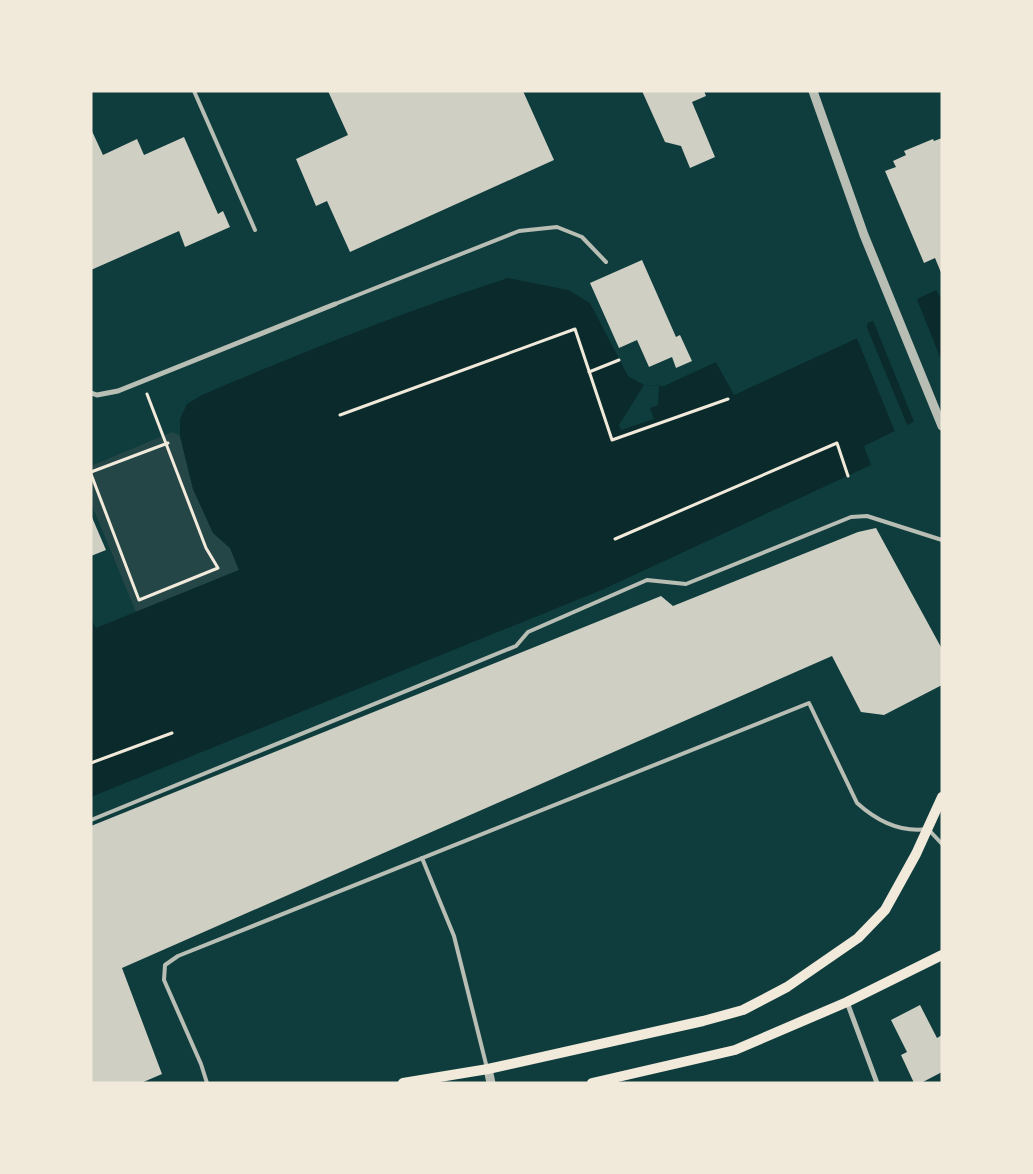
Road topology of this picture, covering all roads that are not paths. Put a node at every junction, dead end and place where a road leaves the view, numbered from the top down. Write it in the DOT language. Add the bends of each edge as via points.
graph roads {
  1 [pos="194,91"];
  2 [pos="813,91"];
  3 [pos="255,230"];
  4 [pos="606,262"];
  5 [pos="335,304"];
  6 [pos="91,393"];
  7 [pos="942,426"];
  8 [pos="942,540"];
  9 [pos="942,797"];
  10 [pos="91,820"];
  11 [pos="928,829"];
  12 [pos="942,844"];
  13 [pos="422,858"];
  14 [pos="942,955"];
  15 [pos="847,1002"];
  16 [pos="488,1069"];
  17 [pos="206,1083"];
  18 [pos="403,1083"];
  19 [pos="491,1083"];
  20 [pos="592,1083"];
  21 [pos="877,1083"];
  1 -- 3 [label="lane"];
  2 -- 7 [label="street" via="864,234"];
  4 -- 5 [label="lane" via="582,237 556,227 519,231"];
  5 -- 6 [label="street" via="118,391"];
  8 -- 10 [label="lane" via="867,516 851,517 686,584 648,580 528,632 516,646"];
  9 -- 11 [label="main road"];
  11 -- 12 [label="lane"];
  11 -- 13 [label="lane" via="899,829 869,814 857,803 809,702"];
  11 -- 16 [label="main road" via="885,910 858,938 787,987 742,1010 703,1021"];
  13 -- 16 [label="lane" via="454,936"];
  13 -- 17 [label="lane" via="178,956 165,966 164,980 202,1064"];
  14 -- 15 [label="main road"];
  15 -- 20 [label="main road" via="735,1050"];
  15 -- 21 [label="street"];
  16 -- 18 [label="main road"];
  16 -- 19 [label="street"];
}
